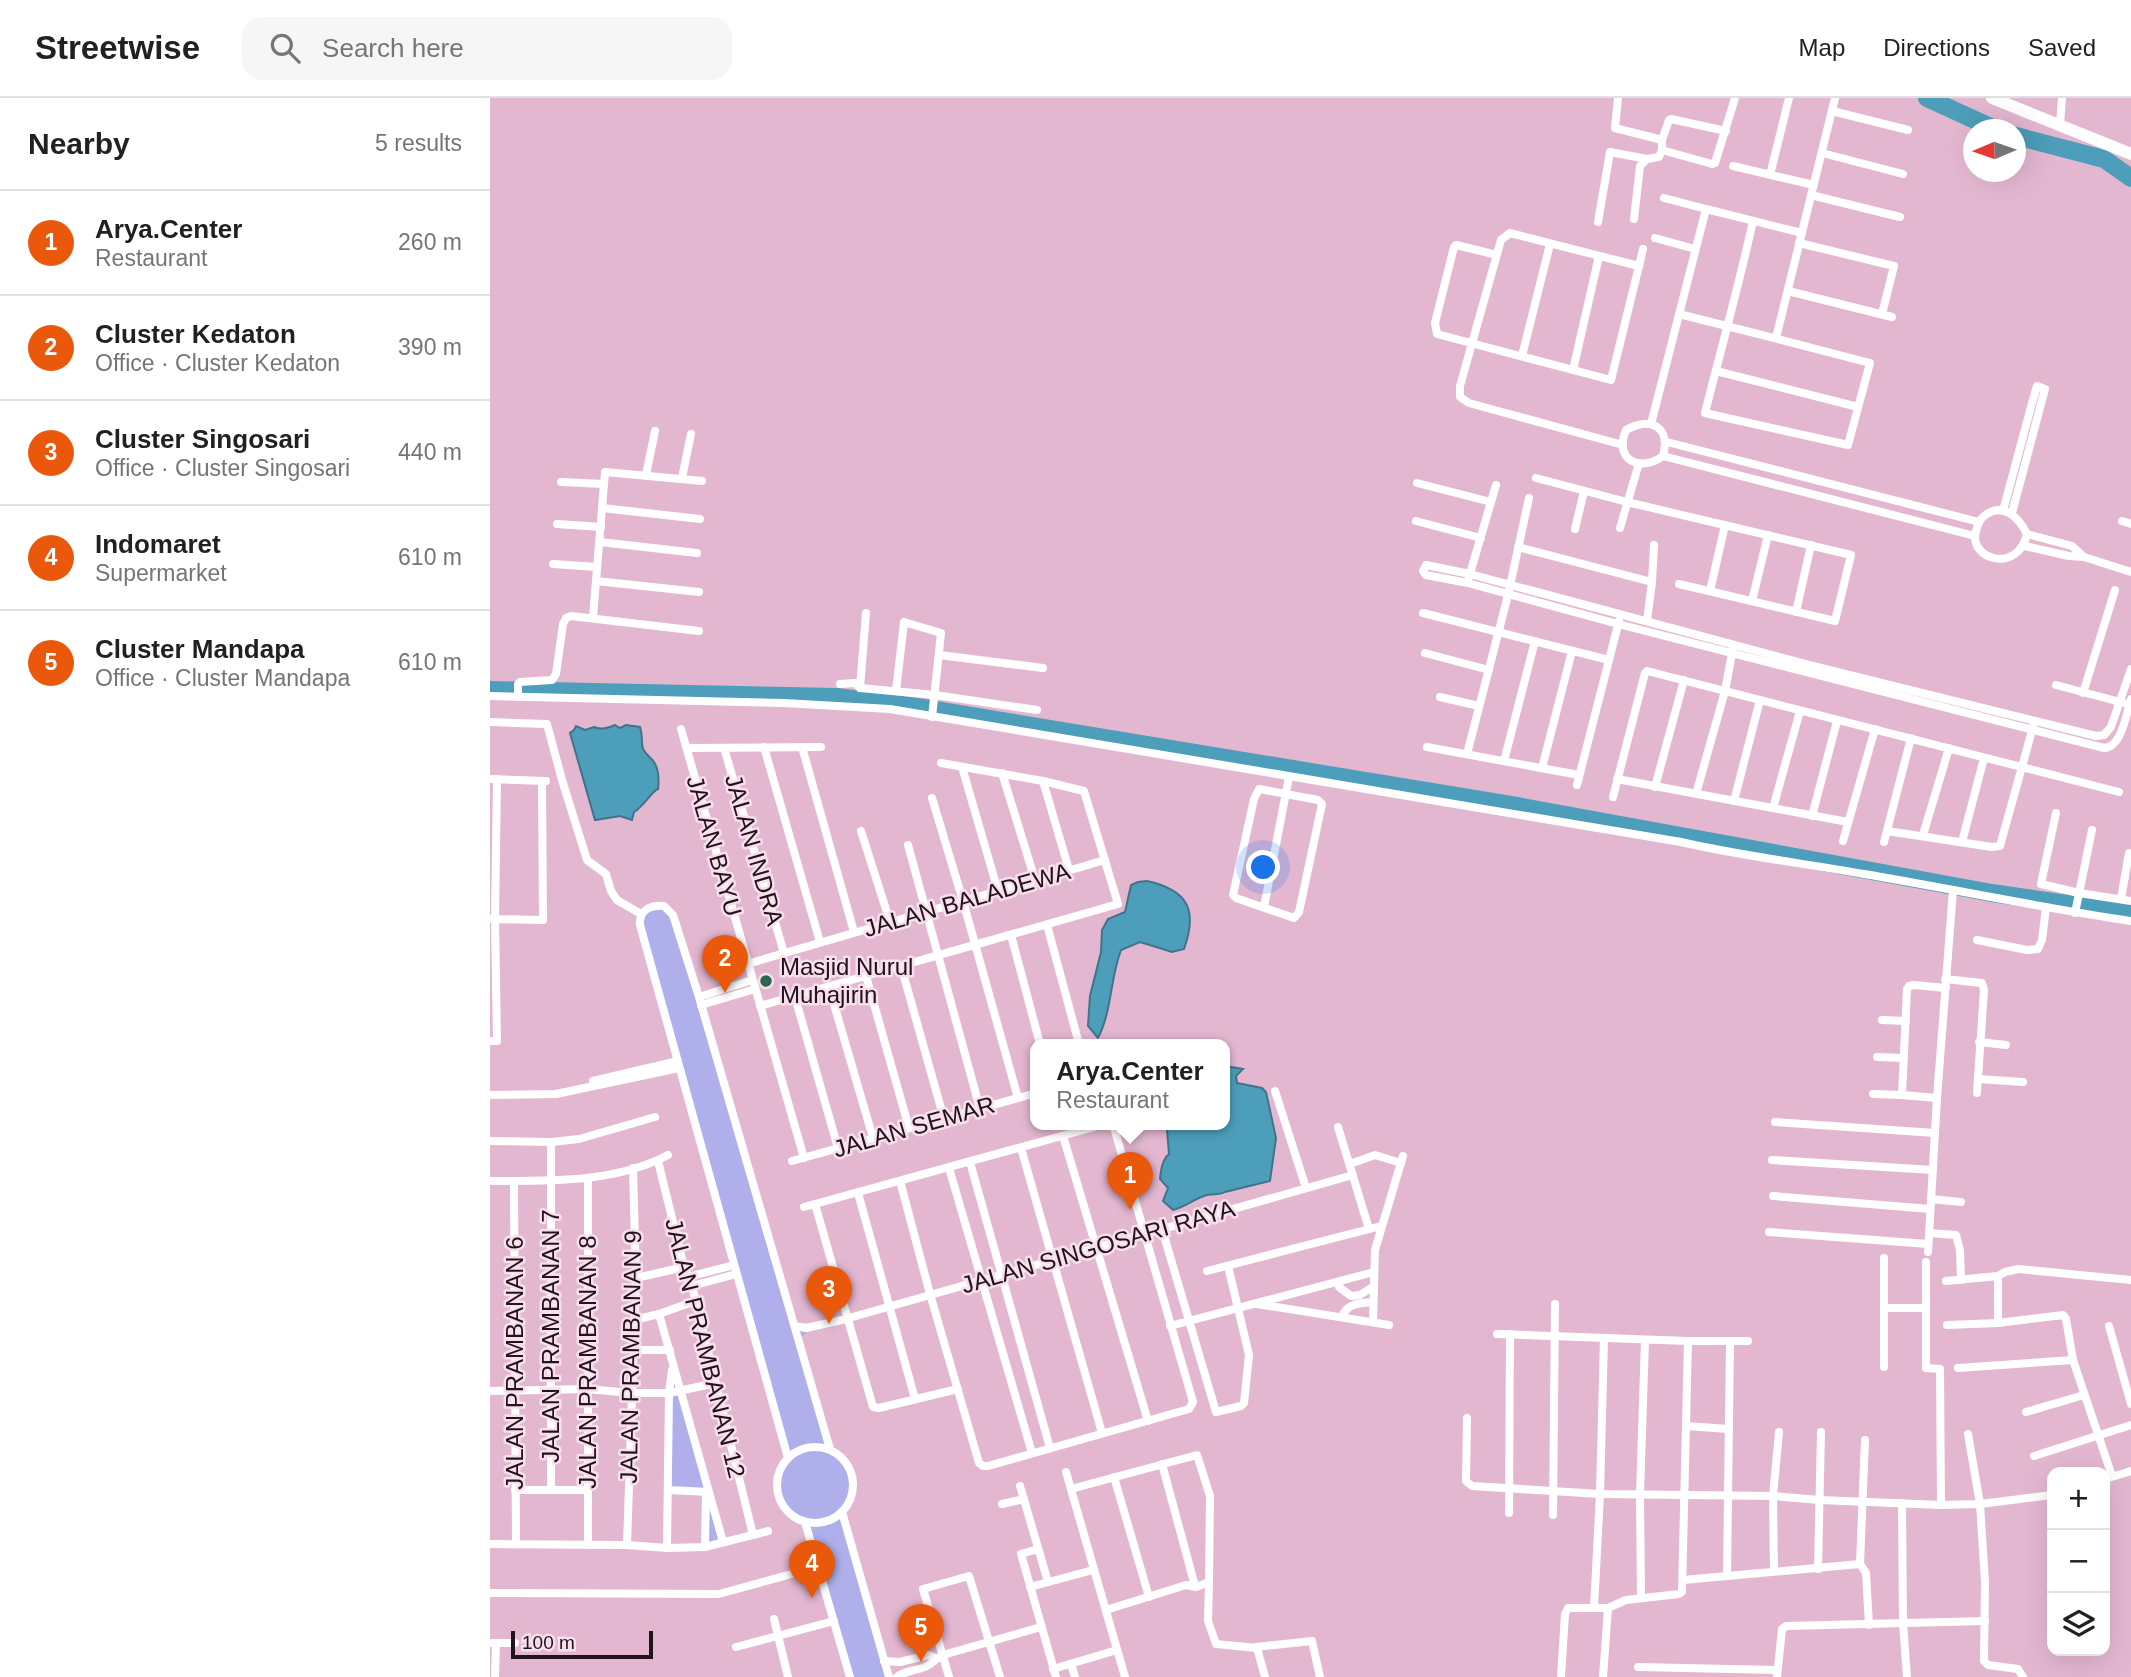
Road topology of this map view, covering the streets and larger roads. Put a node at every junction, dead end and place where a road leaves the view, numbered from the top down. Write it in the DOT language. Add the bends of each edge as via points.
graph roads {
  1 [pos="1618,98"];
  2 [pos="1735,98"];
  3 [pos="1789,98"];
  4 [pos="1835,98"];
  5 [pos="1992,98"];
  6 [pos="2062,98"];
  7 [pos="1832,111"];
  8 [pos="2060,125"];
  9 [pos="1908,130"];
  10 [pos="1726,131"];
  11 [pos="1662,140"];
  12 [pos="1662,150"];
  13 [pos="1822,153"];
  14 [pos="2131,154"];
  15 [pos="1647,159"];
  16 [pos="1732,166"];
  17 [pos="1903,174"];
  18 [pos="1770,175"];
  19 [pos="1814,185"];
  20 [pos="1811,195"];
  21 [pos="1664,198"];
  22 [pos="1706,209"];
  23 [pos="1900,217"];
  24 [pos="1634,219"];
  25 [pos="1753,221"];
  26 [pos="1598,222"];
  27 [pos="1655,238"];
  28 [pos="1801,238"];
  29 [pos="1550,244"];
  30 [pos="1643,249"];
  31 [pos="1695,249"];
  32 [pos="1497,255"];
  33 [pos="1599,256"];
  34 [pos="1639,266"];
  35 [pos="1788,290"];
  36 [pos="1679,314"];
  37 [pos="1882,314"];
  38 [pos="1892,317"];
  39 [pos="1728,326"];
  40 [pos="1776,338"];
  41 [pos="1472,344"];
  42 [pos="1522,356"];
  43 [pos="1573,370"];
  44 [pos="1716,371"];
  45 [pos="1858,407"];
  46 [pos="1651,424"];
  47 [pos="655,431"];
  48 [pos="691,434"];
  49 [pos="1667,442"];
  50 [pos="1622,445"];
  51 [pos="1663,456"];
  52 [pos="1639,464"];
  53 [pos="646,475"];
  54 [pos="682,478"];
  55 [pos="1536,478"];
  56 [pos="702,481"];
  57 [pos="561,482"];
  58 [pos="1417,483"];
  59 [pos="604,484"];
  60 [pos="1496,485"];
  61 [pos="1584,491"];
  62 [pos="1529,498"];
  63 [pos="1491,502"];
  64 [pos="1628,502"];
  65 [pos="602,508"];
  66 [pos="2003,510"];
  67 [pos="2012,513"];
  68 [pos="700,519"];
  69 [pos="1416,520"];
  70 [pos="1979,522"];
  71 [pos="557,524"];
  72 [pos="1725,525"];
  73 [pos="601,527"];
  74 [pos="1620,528"];
  75 [pos="1575,529"];
  76 [pos="2027,534"];
  77 [pos="1768,535"];
  78 [pos="1975,537"];
  79 [pos="1481,538"];
  80 [pos="600,541"];
  81 [pos="1654,545"];
  82 [pos="1811,545"];
  83 [pos="2025,546"];
  84 [pos="1518,547"];
  85 [pos="697,553"];
  86 [pos="2084,556"];
  87 [pos="554,564"];
  88 [pos="597,567"];
  89 [pos="2131,572"];
  90 [pos="1469,578"];
  91 [pos="596,581"];
  92 [pos="1652,582"];
  93 [pos="1679,584"];
  94 [pos="1509,585"];
  95 [pos="2115,590"];
  96 [pos="1710,591"];
  97 [pos="699,592"];
  98 [pos="1507,595"];
  99 [pos="1752,601"];
  100 [pos="866,612"];
  101 [pos="1796,612"];
  102 [pos="1423,613"];
  103 [pos="1620,614"];
  104 [pos="593,617"];
  105 [pos="1647,621"];
  106 [pos="1618,624"];
  107 [pos="699,631"];
  108 [pos="1498,632"];
  109 [pos="1535,641"];
  110 [pos="1733,649"];
  111 [pos="1572,651"];
  112 [pos="1424,653"];
  113 [pos="939,655"];
  114 [pos="1609,660"];
  115 [pos="1043,668"];
  116 [pos="2131,669"];
  117 [pos="1489,670"];
  118 [pos="1684,680"];
  119 [pos="840,684"];
  120 [pos="2056,685"];
  121 [pos="860,688"];
  122 [pos="1895,690"];
  123 [pos="896,691"];
  124 [pos="1725,691"];
  125 [pos="2083,694"];
  126 [pos="934,695"];
  127 [pos="490,696"];
  128 [pos="517,697"];
  129 [pos="1440,697"];
  130 [pos="1760,700"];
  131 [pos="2120,702"];
  132 [pos="2130,702"];
  133 [pos="1479,706"];
  134 [pos="1037,710"];
  135 [pos="1800,710"];
  136 [pos="932,713"];
  137 [pos="2035,720"];
  138 [pos="1838,721"];
  139 [pos="490,722"];
  140 [pos="681,729"];
  141 [pos="1875,729"];
  142 [pos="2033,730"];
  143 [pos="2107,734"];
  144 [pos="1911,738"];
  145 [pos="2117,740"];
  146 [pos="764,747"];
  147 [pos="802,747"];
  148 [pos="821,747"];
  149 [pos="1427,747"];
  150 [pos="687,748"];
  151 [pos="724,748"];
  152 [pos="1949,748"];
  153 [pos="1467,754"];
  154 [pos="1984,758"];
  155 [pos="1504,761"];
  156 [pos="941,763"];
  157 [pos="2023,766"];
  158 [pos="962,767"];
  159 [pos="1542,768"];
  160 [pos="1002,774"];
  161 [pos="1579,775"];
  162 [pos="1289,777"];
  163 [pos="494,779"];
  164 [pos="1617,779"];
  165 [pos="1043,781"];
  166 [pos="1577,785"];
  167 [pos="1656,787"];
  168 [pos="2119,792"];
  169 [pos="1286,794"];
  170 [pos="1696,794"];
  171 [pos="1613,797"];
  172 [pos="932,798"];
  173 [pos="1734,801"];
  174 [pos="1773,808"];
  175 [pos="2056,813"];
  176 [pos="1812,816"];
  177 [pos="1848,822"];
  178 [pos="2092,830"];
  179 [pos="861,831"];
  180 [pos="1887,831"];
  181 [pos="1923,835"];
  182 [pos="1843,841"];
  183 [pos="1884,842"];
  184 [pos="1962,842"];
  185 [pos="908,845"];
  186 [pos="2129,853"];
  187 [pos="1105,860"];
  188 [pos="1069,870"];
  189 [pos="1035,880"];
  190 [pos="1952,890"];
  191 [pos="998,891"];
  192 [pos="2079,893"];
  193 [pos="2121,899"];
  194 [pos="963,901"];
  195 [pos="2131,901"];
  196 [pos="1264,907"];
  197 [pos="2046,907"];
  198 [pos="2075,910"];
  199 [pos="927,912"];
  200 [pos="641,914"];
  201 [pos="492,919"];
  202 [pos="2131,920"];
  203 [pos="890,922"];
  204 [pos="1046,925"];
  205 [pos="855,933"];
  206 [pos="1010,935"];
  207 [pos="1977,940"];
  208 [pos="820,943"];
  209 [pos="975,945"];
  210 [pos="784,953"];
  211 [pos="940,955"];
  212 [pos="747,964"];
  213 [pos="901,966"];
  214 [pos="866,976"];
  215 [pos="752,980"];
  216 [pos="1946,983"];
  217 [pos="829,987"];
  218 [pos="755,989"];
  219 [pos="795,997"];
  220 [pos="700,1001"];
  221 [pos="761,1006"];
  222 [pos="1882,1020"];
  223 [pos="1906,1021"];
  224 [pos="1040,1039"];
  225 [pos="1079,1039"];
  226 [pos="490,1041"];
  227 [pos="1979,1042"];
  228 [pos="2006,1045"];
  229 [pos="1877,1057"];
  230 [pos="1904,1058"];
  231 [pos="678,1064"];
  232 [pos="1978,1079"];
  233 [pos="2022,1082"];
  234 [pos="1275,1091"];
  235 [pos="490,1093"];
  236 [pos="1977,1093"];
  237 [pos="1030,1094"];
  238 [pos="1873,1094"];
  239 [pos="1902,1096"];
  240 [pos="1018,1098"];
  241 [pos="1937,1098"];
  242 [pos="980,1108"];
  243 [pos="655,1116"];
  244 [pos="944,1119"];
  245 [pos="1776,1122"];
  246 [pos="1338,1127"];
  247 [pos="909,1128"];
  248 [pos="1084,1130"];
  249 [pos="1115,1130"];
  250 [pos="1935,1133"];
  251 [pos="1063,1136"];
  252 [pos="873,1138"];
  253 [pos="490,1141"];
  254 [pos="551,1142"];
  255 [pos="838,1148"];
  256 [pos="1021,1148"];
  257 [pos="668,1155"];
  258 [pos="804,1158"];
  259 [pos="1772,1160"];
  260 [pos="658,1161"];
  261 [pos="792,1161"];
  262 [pos="970,1162"];
  263 [pos="1350,1164"];
  264 [pos="633,1168"];
  265 [pos="949,1168"];
  266 [pos="1933,1170"];
  267 [pos="1353,1175"];
  268 [pos="588,1178"];
  269 [pos="490,1181"];
  270 [pos="514,1181"];
  271 [pos="552,1181"];
  272 [pos="900,1181"];
  273 [pos="1306,1188"];
  274 [pos="858,1193"];
  275 [pos="1773,1196"];
  276 [pos="1931,1199"];
  277 [pos="1961,1202"];
  278 [pos="815,1204"];
  279 [pos="804,1207"];
  280 [pos="1930,1209"];
  281 [pos="1381,1226"];
  282 [pos="1162,1229"];
  283 [pos="1369,1229"];
  284 [pos="1769,1232"];
  285 [pos="1929,1233"];
  286 [pos="1144,1234"];
  287 [pos="1096,1247"];
  288 [pos="1927,1253"];
  289 [pos="1884,1258"];
  290 [pos="1053,1259"];
  291 [pos="1228,1266"];
  292 [pos="684,1267"];
  293 [pos="735,1270"];
  294 [pos="1207,1271"];
  295 [pos="1374,1272"];
  296 [pos="1001,1274"];
  297 [pos="1998,1276"];
  298 [pos="636,1278"];
  299 [pos="981,1280"];
  300 [pos="1961,1280"];
  301 [pos="2131,1280"];
  302 [pos="1946,1281"];
  303 [pos="690,1282"];
  304 [pos="1339,1282"];
  305 [pos="1374,1286"];
  306 [pos="930,1294"];
  307 [pos="1294,1294"];
  308 [pos="695,1301"];
  309 [pos="1373,1302"];
  310 [pos="1254,1304"];
  311 [pos="1555,1304"];
  312 [pos="889,1306"];
  313 [pos="1238,1308"];
  314 [pos="1884,1308"];
  315 [pos="1926,1308"];
  316 [pos="1295,1310"];
  317 [pos="659,1314"];
  318 [pos="1342,1317"];
  319 [pos="845,1319"];
  320 [pos="634,1320"];
  321 [pos="1188,1321"];
  322 [pos="1373,1322"];
  323 [pos="1998,1323"];
  324 [pos="1389,1325"];
  325 [pos="1948,1325"];
  326 [pos="795,1326"];
  327 [pos="1170,1326"];
  328 [pos="2109,1326"];
  329 [pos="807,1330"];
  330 [pos="1497,1334"];
  331 [pos="1510,1334"];
  332 [pos="1555,1335"];
  333 [pos="1604,1338"];
  334 [pos="799,1339"];
  335 [pos="1645,1340"];
  336 [pos="1748,1340"];
  337 [pos="1688,1341"];
  338 [pos="1730,1341"];
  339 [pos="634,1350"];
  340 [pos="670,1350"];
  341 [pos="2073,1360"];
  342 [pos="673,1366"];
  343 [pos="1884,1367"];
  344 [pos="1958,1368"];
  345 [pos="716,1383"];
  346 [pos="587,1389"];
  347 [pos="958,1389"];
  348 [pos="551,1390"];
  349 [pos="490,1391"];
  350 [pos="514,1391"];
  351 [pos="681,1391"];
  352 [pos="632,1393"];
  353 [pos="669,1393"];
  354 [pos="2084,1395"];
  355 [pos="915,1399"];
  356 [pos="2131,1404"];
  357 [pos="2026,1412"];
  358 [pos="1467,1418"];
  359 [pos="1148,1421"];
  360 [pos="2131,1425"];
  361 [pos="1686,1426"];
  362 [pos="1729,1429"];
  363 [pos="1779,1432"];
  364 [pos="1821,1432"];
  365 [pos="1102,1433"];
  366 [pos="1968,1434"];
  367 [pos="2099,1437"];
  368 [pos="1865,1440"];
  369 [pos="1050,1448"];
  370 [pos="830,1449"];
  371 [pos="1032,1453"];
  372 [pos="2034,1456"];
  373 [pos="788,1458"];
  374 [pos="1162,1464"];
  375 [pos="2106,1467"];
  376 [pos="2131,1471"];
  377 [pos="1066,1472"];
  378 [pos="1114,1477"];
  379 [pos="2110,1477"];
  380 [pos="1020,1486"];
  381 [pos="1509,1488"];
  382 [pos="1071,1489"];
  383 [pos="515,1490"];
  384 [pos="551,1490"];
  385 [pos="588,1490"];
  386 [pos="668,1490"];
  387 [pos="1553,1491"];
  388 [pos="707,1492"];
  389 [pos="1600,1494"];
  390 [pos="1640,1494"];
  391 [pos="1685,1495"];
  392 [pos="1729,1496"];
  393 [pos="1773,1496"];
  394 [pos="2047,1496"];
  395 [pos="1024,1499"];
  396 [pos="1820,1500"];
  397 [pos="1864,1502"];
  398 [pos="1902,1503"];
  399 [pos="1002,1504"];
  400 [pos="1941,1504"];
  401 [pos="1980,1504"];
  402 [pos="842,1512"];
  403 [pos="1509,1513"];
  404 [pos="1553,1515"];
  405 [pos="805,1522"];
  406 [pos="768,1531"];
  407 [pos="753,1535"];
  408 [pos="723,1542"];
  409 [pos="490,1544"];
  410 [pos="516,1544"];
  411 [pos="588,1545"];
  412 [pos="627,1545"];
  413 [pos="705,1547"];
  414 [pos="667,1548"];
  415 [pos="1038,1549"];
  416 [pos="1860,1564"];
  417 [pos="817,1567"];
  418 [pos="1818,1569"];
  419 [pos="1093,1570"];
  420 [pos="1774,1571"];
  421 [pos="1727,1576"];
  422 [pos="1683,1580"];
  423 [pos="1048,1582"];
  424 [pos="1209,1582"];
  425 [pos="1195,1586"];
  426 [pos="1030,1587"];
  427 [pos="490,1593"];
  428 [pos="1149,1597"];
  429 [pos="1641,1598"];
  430 [pos="1594,1608"];
  431 [pos="1608,1608"];
  432 [pos="1106,1610"];
  433 [pos="774,1619"];
  434 [pos="834,1621"];
  435 [pos="1985,1621"];
  436 [pos="1903,1623"];
  437 [pos="1869,1625"];
  438 [pos="1041,1627"];
  439 [pos="778,1636"];
  440 [pos="990,1642"];
  441 [pos="493,1643"];
  442 [pos="515,1643"];
  443 [pos="736,1647"];
  444 [pos="1256,1647"];
  445 [pos="1118,1650"];
  446 [pos="939,1657"];
  447 [pos="884,1661"];
  448 [pos="900,1662"];
  449 [pos="1071,1664"];
  450 [pos="1638,1667"];
  451 [pos="1054,1673"];
  452 [pos="1777,1674"];
  453 [pos="900,1675"];
  454 [pos="495,1677"];
  455 [pos="788,1677"];
  456 [pos="850,1677"];
  457 [pos="889,1677"];
  458 [pos="948,1677"];
  459 [pos="1000,1677"];
  460 [pos="1075,1677"];
  461 [pos="1125,1677"];
  462 [pos="1265,1677"];
  463 [pos="1320,1677"];
  464 [pos="1561,1677"];
  465 [pos="1603,1677"];
  466 [pos="1907,1677"];
  467 [pos="2023,1677"];
  1 -- 11 [label="street" via="1615,128"];
  2 -- 10 [label="street"];
  3 -- 18 [label="street"];
  4 -- 7 [label="street"];
  5 -- 8 [label="street"];
  6 -- 8 [label="street"];
  7 -- 9 [label="street"];
  7 -- 13 [label="street"];
  8 -- 14 [label="street"];
  10 -- 11 [label="street" via="1671,119"];
  10 -- 12 [label="street" via="1713,163"];
  11 -- 12 [label="street"];
  12 -- 15 [label="street" via="1657,159"];
  13 -- 17 [label="street"];
  13 -- 19 [label="street"];
  15 -- 24 [label="street" via="1640,166"];
  15 -- 26 [label="street" via="1610,152"];
  16 -- 18 [label="street"];
  18 -- 19 [label="street"];
  19 -- 20 [label="street"];
  20 -- 23 [label="street"];
  20 -- 28 [label="street"];
  21 -- 22 [label="street"];
  22 -- 25 [label="street"];
  22 -- 31 [label="street"];
  25 -- 28 [label="street"];
  25 -- 39 [label="street"];
  27 -- 31 [label="street"];
  28 -- 35 [label="street"];
  28 -- 37 [label="street" via="1894,266"];
  29 -- 32 [label="street" via="1510,233 1501,240"];
  29 -- 33 [label="street"];
  29 -- 42 [label="street"];
  30 -- 34 [label="street"];
  31 -- 36 [label="street"];
  32 -- 41 [label="street"];
  32 -- 41 [label="street" via="1456,245 1452,251 1434,323 1437,334"];
  33 -- 34 [label="street"];
  33 -- 43 [label="street"];
  34 -- 43 [label="street" via="1611,380"];
  35 -- 37 [label="street"];
  35 -- 40 [label="street"];
  36 -- 39 [label="street"];
  36 -- 46 [label="street"];
  37 -- 38 [label="street"];
  39 -- 40 [label="street"];
  39 -- 44 [label="street"];
  40 -- 45 [label="street" via="1870,363"];
  41 -- 42 [label="street"];
  41 -- 50 [label="street" via="1460,386 1464,401"];
  42 -- 43 [label="street"];
  44 -- 45 [label="street"];
  44 -- 45 [label="street" via="1705,412 1848,444"];
  46 -- 49 [label="street" via="1664,433"];
  46 -- 50 [label="street" via="1626,430"];
  47 -- 53 [label="street"];
  48 -- 54 [label="street"];
  49 -- 51 [label="street"];
  49 -- 70 [label="street"];
  50 -- 52 [label="street"];
  51 -- 52 [label="street"];
  51 -- 78 [label="street"];
  52 -- 64 [label="street"];
  53 -- 54 [label="street"];
  53 -- 59 [label="street" via="606,471"];
  54 -- 56 [label="street"];
  55 -- 61 [label="street"];
  57 -- 59 [label="street"];
  58 -- 63 [label="street"];
  59 -- 65 [label="street"];
  60 -- 63 [label="street"];
  61 -- 64 [label="street"];
  61 -- 75 [label="street"];
  62 -- 84 [label="street"];
  63 -- 79 [label="street"];
  64 -- 72 [label="street"];
  64 -- 74 [label="street"];
  65 -- 68 [label="street"];
  65 -- 73 [label="street"];
  66 -- 67 [label="street"];
  66 -- 67 [label="street" via="2037,386 2041,386 2045,388"];
  66 -- 70 [label="street" via="1991,512"];
  67 -- 76 [label="street"];
  69 -- 79 [label="street"];
  70 -- 78 [label="street"];
  71 -- 73 [label="street"];
  72 -- 77 [label="street"];
  72 -- 96 [label="street"];
  73 -- 80 [label="street"];
  76 -- 83 [label="street"];
  76 -- 86 [label="street" via="2072,546"];
  77 -- 82 [label="street"];
  77 -- 99 [label="street"];
  78 -- 83 [label="street" via="1990,558 2013,556"];
  79 -- 90 [label="street"];
  80 -- 85 [label="street"];
  80 -- 88 [label="street"];
  81 -- 92 [label="street"];
  82 -- 101 [label="street"];
  82 -- 101 [label="street" via="1851,555 1835,621"];
  83 -- 86 [label="street"];
  84 -- 92 [label="street"];
  84 -- 94 [label="street"];
  86 -- 89 [label="street"];
  87 -- 88 [label="street"];
  88 -- 91 [label="street"];
  90 -- 90 [label="street" via="1426,575 1423,569 1427,565"];
  90 -- 94 [label="street"];
  90 -- 98 [label="street"];
  91 -- 97 [label="street"];
  91 -- 104 [label="street"];
  92 -- 105 [label="street"];
  93 -- 96 [label="street"];
  94 -- 98 [label="street"];
  94 -- 103 [label="street"];
  95 -- 125 [label="street"];
  96 -- 99 [label="street"];
  98 -- 106 [label="street"];
  98 -- 108 [label="street"];
  99 -- 101 [label="street"];
  100 -- 121 [label="street"];
  102 -- 108 [label="street"];
  103 -- 105 [label="street"];
  103 -- 106 [label="street"];
  104 -- 107 [label="street"];
  104 -- 128 [label="street" via="566,618 556,674 552,680 518,684"];
  105 -- 110 [label="street"];
  106 -- 110 [label="street"];
  106 -- 114 [label="street"];
  108 -- 109 [label="street"];
  108 -- 117 [label="street"];
  109 -- 111 [label="street"];
  109 -- 155 [label="street"];
  110 -- 122 [label="street"];
  110 -- 124 [label="street"];
  111 -- 114 [label="street"];
  111 -- 159 [label="street"];
  112 -- 117 [label="street"];
  113 -- 115 [label="street"];
  113 -- 123 [label="street" via="941,633 904,622"];
  113 -- 126 [label="street"];
  114 -- 161 [label="street"];
  116 -- 131 [label="street"];
  117 -- 133 [label="street"];
  118 -- 124 [label="street"];
  118 -- 164 [label="street" via="1646,672"];
  118 -- 167 [label="street"];
  119 -- 121 [label="street" via="855,683"];
  120 -- 125 [label="street"];
  121 -- 123 [label="street"];
  122 -- 137 [label="street"];
  122 -- 142 [label="street"];
  123 -- 126 [label="street"];
  124 -- 130 [label="street"];
  124 -- 170 [label="street"];
  125 -- 131 [label="street"];
  126 -- 134 [label="street"];
  126 -- 136 [label="street"];
  127 -- 128 [label="street"];
  128 -- 136 [label="street" via="827,704"];
  129 -- 133 [label="street"];
  130 -- 135 [label="street"];
  130 -- 173 [label="street"];
  131 -- 132 [label="street"];
  131 -- 143 [label="street"];
  132 -- 145 [label="street"];
  133 -- 153 [label="street"];
  135 -- 138 [label="street"];
  135 -- 174 [label="street"];
  136 -- 162 [label="street"];
  137 -- 142 [label="street"];
  137 -- 143 [label="street" via="2092,735"];
  138 -- 141 [label="street"];
  138 -- 176 [label="street"];
  139 -- 200 [label="street" via="547,724 587,860 606,874 617,900"];
  140 -- 150 [label="street, JALAN BAYU"];
  141 -- 144 [label="street"];
  141 -- 177 [label="street"];
  142 -- 145 [label="street" via="2104,748"];
  142 -- 157 [label="street"];
  143 -- 145 [label="street"];
  144 -- 152 [label="street"];
  144 -- 180 [label="street"];
  146 -- 147 [label="street"];
  146 -- 151 [label="street"];
  146 -- 208 [label="street"];
  147 -- 148 [label="street"];
  147 -- 205 [label="street"];
  149 -- 153 [label="street"];
  150 -- 151 [label="street"];
  150 -- 212 [label="street, JALAN BAYU"];
  151 -- 210 [label="street, JALAN INDRA"];
  152 -- 154 [label="street"];
  152 -- 181 [label="street"];
  153 -- 155 [label="street"];
  154 -- 157 [label="street"];
  154 -- 184 [label="street"];
  155 -- 159 [label="street"];
  156 -- 158 [label="street"];
  157 -- 168 [label="street"];
  157 -- 184 [label="street" via="2000,846"];
  158 -- 160 [label="street"];
  158 -- 191 [label="street"];
  159 -- 161 [label="street"];
  160 -- 165 [label="street"];
  160 -- 189 [label="street"];
  161 -- 166 [label="street"];
  162 -- 169 [label="street"];
  162 -- 190 [label="street"];
  163 -- 201 [label="street"];
  163 -- 201 [label="street" via="545,781 543,920"];
  164 -- 167 [label="street"];
  164 -- 171 [label="street"];
  165 -- 187 [label="street" via="1084,791"];
  165 -- 188 [label="street"];
  167 -- 170 [label="street"];
  169 -- 196 [label="street"];
  169 -- 196 [label="street" via="1257,791 1233,893"];
  169 -- 196 [label="street" via="1321,802 1321,815 1296,917"];
  170 -- 173 [label="street"];
  172 -- 194 [label="street"];
  173 -- 174 [label="street"];
  174 -- 176 [label="street"];
  175 -- 192 [label="street" via="2041,884"];
  176 -- 177 [label="street"];
  177 -- 182 [label="street"];
  178 -- 192 [label="street"];
  179 -- 203 [label="street"];
  180 -- 181 [label="street"];
  180 -- 183 [label="street"];
  181 -- 184 [label="street"];
  185 -- 199 [label="street"];
  186 -- 193 [label="street"];
  187 -- 188 [label="street, JALAN BALADEWA"];
  187 -- 204 [label="street" via="1117,905"];
  188 -- 189 [label="street, JALAN BALADEWA"];
  189 -- 191 [label="street, JALAN BALADEWA"];
  190 -- 197 [label="street"];
  190 -- 216 [label="street"];
  191 -- 194 [label="street, JALAN BALADEWA"];
  192 -- 193 [label="street"];
  192 -- 198 [label="street"];
  193 -- 195 [label="street"];
  194 -- 199 [label="street, JALAN BALADEWA"];
  194 -- 209 [label="street"];
  197 -- 198 [label="street"];
  197 -- 207 [label="street" via="2038,949"];
  198 -- 202 [label="street"];
  199 -- 203 [label="street, JALAN BALADEWA"];
  199 -- 211 [label="street"];
  200 -- 220 [label="street" via="655,906 672,912"];
  200 -- 231 [label="street" via="640,925"];
  201 -- 226 [label="street" via="497,1041"];
  203 -- 205 [label="street, JALAN BALADEWA"];
  204 -- 206 [label="street"];
  204 -- 225 [label="street"];
  205 -- 208 [label="street, JALAN BALADEWA"];
  206 -- 209 [label="street"];
  206 -- 224 [label="street"];
  208 -- 210 [label="street, JALAN BALADEWA"];
  209 -- 211 [label="street"];
  209 -- 240 [label="street"];
  210 -- 212 [label="street, JALAN BALADEWA"];
  211 -- 213 [label="street"];
  211 -- 242 [label="street"];
  212 -- 215 [label="street, JALAN BAYU"];
  213 -- 214 [label="street"];
  213 -- 244 [label="street"];
  214 -- 217 [label="street"];
  214 -- 247 [label="street"];
  215 -- 218 [label="street, JALAN BAYU"];
  215 -- 220 [label="street"];
  216 -- 223 [label="street" via="1909,986"];
  216 -- 227 [label="street" via="1982,983"];
  216 -- 241 [label="street"];
  217 -- 219 [label="street"];
  217 -- 252 [label="street"];
  218 -- 220 [label="street"];
  218 -- 221 [label="street, JALAN BAYU"];
  219 -- 221 [label="street"];
  219 -- 255 [label="street"];
  220 -- 326 [label="street"];
  221 -- 258 [label="street, JALAN BAYU"];
  222 -- 223 [label="street"];
  223 -- 230 [label="street"];
  227 -- 228 [label="street"];
  227 -- 232 [label="street"];
  229 -- 230 [label="street"];
  230 -- 239 [label="street"];
  231 -- 235 [label="street" via="556,1094"];
  231 -- 293 [label="street"];
  232 -- 233 [label="street"];
  232 -- 236 [label="street"];
  234 -- 273 [label="street"];
  237 -- 240 [label="street, JALAN SEMAR"];
  238 -- 239 [label="street"];
  239 -- 241 [label="street"];
  240 -- 242 [label="street, JALAN SEMAR"];
  241 -- 250 [label="street"];
  242 -- 244 [label="street, JALAN SEMAR"];
  243 -- 254 [label="street" via="579,1139"];
  244 -- 247 [label="street, JALAN SEMAR"];
  245 -- 250 [label="street"];
  246 -- 263 [label="street"];
  247 -- 252 [label="street, JALAN SEMAR"];
  248 -- 251 [label="street"];
  249 -- 286 [label="street"];
  250 -- 266 [label="street"];
  251 -- 256 [label="street"];
  251 -- 287 [label="street"];
  252 -- 255 [label="street, JALAN SEMAR"];
  253 -- 254 [label="street"];
  254 -- 271 [label="street, JALAN PRAMBANAN 7"];
  255 -- 258 [label="street, JALAN SEMAR"];
  256 -- 262 [label="street"];
  256 -- 290 [label="street"];
  257 -- 260 [label="street"];
  258 -- 261 [label="street, JALAN SEMAR"];
  259 -- 266 [label="street"];
  260 -- 264 [label="street"];
  260 -- 292 [label="street, JALAN PRAMBANAN 12"];
  262 -- 265 [label="street"];
  262 -- 296 [label="street"];
  263 -- 267 [label="street"];
  263 -- 281 [label="street" via="1375,1155 1402,1159"];
  264 -- 268 [label="street"];
  264 -- 298 [label="street, JALAN PRAMBANAN 9"];
  265 -- 272 [label="street"];
  265 -- 299 [label="street"];
  266 -- 276 [label="street"];
  267 -- 273 [label="street, JALAN SINGOSARI RAYA"];
  267 -- 283 [label="street"];
  268 -- 271 [label="street"];
  268 -- 346 [label="street, JALAN PRAMBANAN 8"];
  269 -- 270 [label="street"];
  270 -- 271 [label="street"];
  270 -- 350 [label="street, JALAN PRAMBANAN 6"];
  271 -- 348 [label="street, JALAN PRAMBANAN 7"];
  272 -- 274 [label="street"];
  272 -- 306 [label="street"];
  273 -- 282 [label="street, JALAN SINGOSARI RAYA"];
  274 -- 278 [label="street"];
  274 -- 312 [label="street"];
  275 -- 280 [label="street"];
  276 -- 277 [label="street"];
  276 -- 280 [label="street"];
  278 -- 279 [label="street"];
  278 -- 319 [label="street"];
  280 -- 285 [label="street"];
  281 -- 283 [label="street"];
  281 -- 295 [label="street"];
  282 -- 286 [label="street, JALAN SINGOSARI RAYA"];
  282 -- 321 [label="street"];
  283 -- 291 [label="street"];
  284 -- 288 [label="street"];
  285 -- 288 [label="street"];
  285 -- 300 [label="street" via="1956,1235"];
  286 -- 287 [label="street, JALAN SINGOSARI RAYA"];
  286 -- 327 [label="street"];
  287 -- 290 [label="street, JALAN SINGOSARI RAYA"];
  287 -- 359 [label="street"];
  288 -- 315 [label="street"];
  289 -- 314 [label="street"];
  290 -- 296 [label="street, JALAN SINGOSARI RAYA"];
  290 -- 365 [label="street"];
  291 -- 294 [label="street"];
  291 -- 313 [label="street"];
  292 -- 298 [label="street"];
  292 -- 303 [label="street, JALAN PRAMBANAN 12"];
  293 -- 303 [label="street"];
  293 -- 373 [label="street"];
  295 -- 304 [label="street"];
  295 -- 305 [label="street"];
  296 -- 299 [label="street, JALAN SINGOSARI RAYA"];
  296 -- 369 [label="street"];
  297 -- 300 [label="street"];
  297 -- 301 [label="street" via="2018,1269"];
  297 -- 323 [label="street"];
  298 -- 320 [label="street, JALAN PRAMBANAN 9"];
  299 -- 306 [label="street, JALAN SINGOSARI RAYA"];
  299 -- 371 [label="street"];
  300 -- 302 [label="street"];
  303 -- 308 [label="street, JALAN PRAMBANAN 12"];
  304 -- 305 [label="street" via="1351,1296"];
  304 -- 307 [label="street"];
  305 -- 309 [label="street"];
  306 -- 312 [label="street, JALAN SINGOSARI RAYA"];
  306 -- 347 [label="street"];
  307 -- 310 [label="street"];
  307 -- 316 [label="street" via="1298,1300"];
  308 -- 317 [label="street"];
  308 -- 345 [label="street, JALAN PRAMBANAN 12"];
  309 -- 318 [label="street" via="1350,1306"];
  309 -- 322 [label="street"];
  310 -- 313 [label="street"];
  310 -- 316 [label="street"];
  311 -- 332 [label="street"];
  312 -- 319 [label="street, JALAN SINGOSARI RAYA"];
  312 -- 355 [label="street"];
  313 -- 321 [label="street"];
  313 -- 321 [label="street" via="1249,1354 1245,1397 1241,1406 1219,1412 1214,1409"];
  314 -- 315 [label="street"];
  314 -- 343 [label="street"];
  315 -- 400 [label="street" via="1926,1368 1940,1368"];
  316 -- 318 [label="street"];
  317 -- 320 [label="street"];
  317 -- 340 [label="street"];
  318 -- 322 [label="street"];
  319 -- 329 [label="street, JALAN SINGOSARI RAYA"];
  319 -- 355 [label="street" via="871,1405 886,1407"];
  320 -- 339 [label="street, JALAN PRAMBANAN 9"];
  321 -- 327 [label="street"];
  322 -- 324 [label="street"];
  323 -- 325 [label="street"];
  323 -- 341 [label="street" via="2064,1316"];
  326 -- 329 [label="street"];
  326 -- 334 [label="street"];
  327 -- 359 [label="street" via="1193,1402 1189,1409"];
  328 -- 356 [label="street"];
  329 -- 334 [label="street"];
  330 -- 331 [label="street"];
  331 -- 332 [label="street"];
  331 -- 381 [label="street"];
  332 -- 333 [label="street"];
  332 -- 387 [label="street"];
  333 -- 335 [label="street"];
  333 -- 389 [label="street"];
  334 -- 370 [label="street"];
  335 -- 337 [label="street"];
  335 -- 390 [label="street"];
  336 -- 338 [label="street"];
  337 -- 338 [label="street"];
  337 -- 361 [label="street"];
  338 -- 362 [label="street"];
  339 -- 340 [label="street"];
  339 -- 352 [label="street, JALAN PRAMBANAN 9"];
  340 -- 342 [label="street"];
  341 -- 344 [label="street"];
  341 -- 354 [label="street"];
  342 -- 351 [label="street"];
  342 -- 353 [label="street"];
  345 -- 351 [label="street"];
  345 -- 407 [label="street, JALAN PRAMBANAN 12"];
  346 -- 348 [label="street"];
  346 -- 352 [label="street"];
  346 -- 385 [label="street, JALAN PRAMBANAN 8"];
  347 -- 355 [label="street"];
  347 -- 371 [label="street" via="979,1463 988,1466"];
  348 -- 350 [label="street"];
  348 -- 384 [label="street, JALAN PRAMBANAN 7"];
  349 -- 350 [label="street"];
  350 -- 383 [label="street, JALAN PRAMBANAN 6"];
  351 -- 353 [label="street"];
  351 -- 388 [label="street"];
  352 -- 353 [label="street"];
  352 -- 412 [label="street, JALAN PRAMBANAN 9"];
  353 -- 386 [label="street"];
  354 -- 357 [label="street"];
  354 -- 367 [label="street"];
  358 -- 381 [label="street" via="1467,1483"];
  359 -- 365 [label="street"];
  360 -- 367 [label="street"];
  361 -- 362 [label="street"];
  361 -- 391 [label="street"];
  362 -- 392 [label="street"];
  363 -- 393 [label="street"];
  364 -- 396 [label="street"];
  365 -- 369 [label="street"];
  366 -- 401 [label="street"];
  367 -- 372 [label="street"];
  367 -- 375 [label="street"];
  368 -- 397 [label="street"];
  369 -- 371 [label="street"];
  370 -- 373 [label="street" via="807,1447"];
  370 -- 402 [label="street" via="847,1463 853,1477 851,1500"];
  373 -- 405 [label="street" via="780,1470 777,1491 786,1510"];
  374 -- 378 [label="street"];
  374 -- 424 [label="street" via="1197,1455 1210,1496"];
  374 -- 425 [label="street"];
  376 -- 379 [label="street"];
  377 -- 382 [label="street"];
  378 -- 382 [label="street"];
  378 -- 428 [label="street"];
  380 -- 395 [label="street"];
  381 -- 387 [label="street"];
  381 -- 403 [label="street"];
  382 -- 419 [label="street"];
  383 -- 384 [label="street"];
  383 -- 410 [label="street, JALAN PRAMBANAN 6"];
  384 -- 385 [label="street"];
  385 -- 411 [label="street, JALAN PRAMBANAN 8"];
  386 -- 388 [label="street"];
  386 -- 414 [label="street"];
  387 -- 389 [label="street"];
  387 -- 404 [label="street"];
  388 -- 408 [label="street"];
  388 -- 413 [label="street"];
  389 -- 390 [label="street"];
  389 -- 430 [label="street"];
  390 -- 391 [label="street"];
  390 -- 429 [label="street"];
  391 -- 392 [label="street"];
  391 -- 422 [label="street"];
  392 -- 393 [label="street"];
  392 -- 421 [label="street"];
  393 -- 396 [label="street"];
  393 -- 420 [label="street"];
  394 -- 401 [label="street"];
  395 -- 399 [label="street"];
  395 -- 415 [label="street"];
  396 -- 397 [label="street"];
  396 -- 418 [label="street"];
  397 -- 398 [label="street"];
  397 -- 416 [label="street"];
  398 -- 400 [label="street"];
  398 -- 436 [label="street"];
  400 -- 401 [label="street"];
  401 -- 435 [label="street"];
  402 -- 405 [label="street" via="827,1522"];
  402 -- 447 [label="street"];
  405 -- 417 [label="street"];
  406 -- 407 [label="street"];
  407 -- 408 [label="street"];
  408 -- 413 [label="street"];
  409 -- 410 [label="street"];
  410 -- 411 [label="street"];
  411 -- 412 [label="street"];
  412 -- 414 [label="street"];
  413 -- 414 [label="street"];
  415 -- 423 [label="street"];
  415 -- 426 [label="street" via="1021,1554"];
  416 -- 418 [label="street"];
  416 -- 437 [label="street" via="1866,1573"];
  417 -- 427 [label="street" via="710,1594"];
  417 -- 434 [label="street"];
  418 -- 420 [label="street"];
  419 -- 423 [label="street"];
  419 -- 432 [label="street"];
  420 -- 421 [label="street"];
  421 -- 422 [label="street"];
  422 -- 429 [label="street" via="1681,1594"];
  423 -- 426 [label="street"];
  424 -- 425 [label="street"];
  424 -- 444 [label="street" via="1209,1621 1216,1644"];
  425 -- 428 [label="street"];
  426 -- 438 [label="street"];
  428 -- 432 [label="street"];
  429 -- 431 [label="street" via="1619,1601"];
  430 -- 431 [label="street"];
  430 -- 464 [label="street" via="1565,1611"];
  431 -- 465 [label="street"];
  432 -- 445 [label="street"];
  433 -- 439 [label="street"];
  434 -- 439 [label="street"];
  434 -- 456 [label="street"];
  435 -- 436 [label="street"];
  435 -- 467 [label="street" via="1985,1662 2018,1669"];
  436 -- 437 [label="street"];
  436 -- 466 [label="street"];
  437 -- 452 [label="street" via="1782,1629"];
  438 -- 440 [label="street"];
  438 -- 451 [label="street"];
  439 -- 443 [label="street"];
  439 -- 455 [label="street"];
  440 -- 446 [label="street"];
  440 -- 446 [label="street" via="970,1576 920,1589"];
  440 -- 459 [label="street"];
  441 -- 442 [label="street"];
  441 -- 454 [label="street"];
  444 -- 462 [label="street"];
  444 -- 463 [label="street" via="1312,1641"];
  445 -- 449 [label="street"];
  445 -- 461 [label="street"];
  446 -- 448 [label="street"];
  446 -- 453 [label="street"];
  446 -- 458 [label="street"];
  447 -- 448 [label="street"];
  447 -- 457 [label="street"];
  448 -- 453 [label="street"];
  449 -- 451 [label="street"];
  449 -- 460 [label="street"];
  450 -- 452 [label="street"];
}
